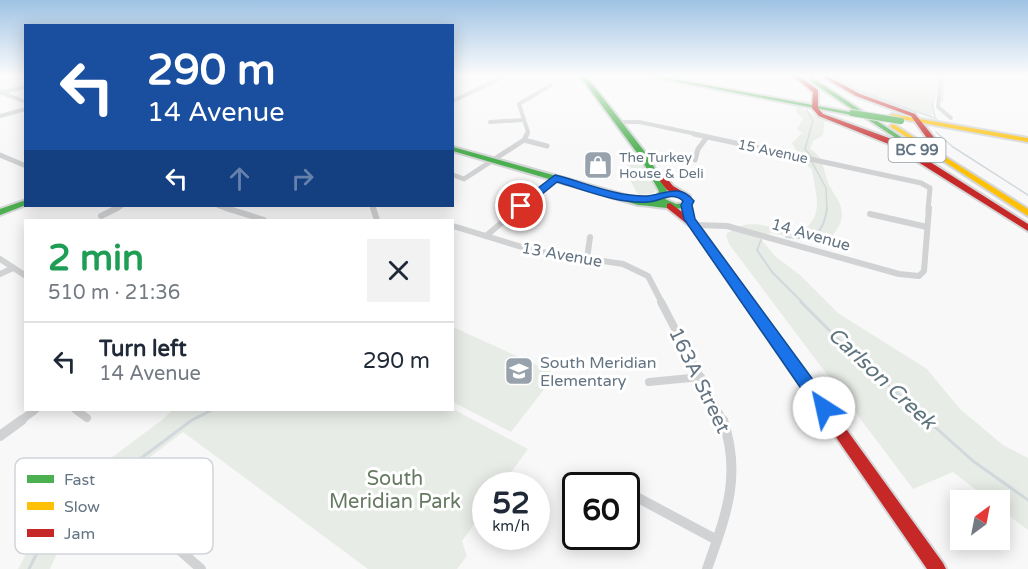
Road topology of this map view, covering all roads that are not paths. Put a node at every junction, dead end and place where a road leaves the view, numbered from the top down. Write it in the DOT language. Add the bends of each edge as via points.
graph roads {
  1 [pos="520,103"];
  2 [pos="604,103"];
  3 [pos="607,103"];
  4 [pos="807,103"];
  5 [pos="808,103"];
  6 [pos="844,103"];
  7 [pos="856,103"];
  8 [pos="880,103"];
  9 [pos="938,103"];
  10 [pos="816,104"];
  11 [pos="24,110"];
  12 [pos="0,116"];
  13 [pos="951,118"];
  14 [pos="524,120"];
  15 [pos="618,120"];
  16 [pos="490,122"];
  17 [pos="919,122"];
  18 [pos="708,137"];
  19 [pos="524,140"];
  20 [pos="1028,141"];
  21 [pos="547,146"];
  22 [pos="454,149"];
  23 [pos="0,155"];
  24 [pos="645,158"];
  25 [pos="490,160"];
  26 [pos="695,160"];
  27 [pos="24,165"];
  28 [pos="454,175"];
  29 [pos="555,178"];
  30 [pos="680,194"];
  31 [pos="664,200"];
  32 [pos="24,203"];
  33 [pos="1028,203"];
  34 [pos="687,205"];
  35 [pos="119,207"];
  36 [pos="222,207"];
  37 [pos="0,212"];
  38 [pos="1028,213"];
  39 [pos="870,214"];
  40 [pos="100,216"];
  41 [pos="261,219"];
  42 [pos="692,222"];
  43 [pos="454,226"];
  44 [pos="1028,226"];
  45 [pos="927,227"];
  46 [pos="486,236"];
  47 [pos="590,237"];
  48 [pos="0,259"];
  49 [pos="587,259"];
  50 [pos="13,268"];
  51 [pos="637,269"];
  52 [pos="0,274"];
  53 [pos="24,275"];
  54 [pos="700,376"];
  55 [pos="649,381"];
  56 [pos="34,411"];
  57 [pos="77,411"];
  58 [pos="87,418"];
  59 [pos="0,436"];
  60 [pos="640,499"];
  61 [pos="717,540"];
  62 [pos="184,554"];
  63 [pos="201,569"];
  64 [pos="707,569"];
  65 [pos="937,569"];
  1 -- 14 [label="street"];
  2 -- 15 [label="main road"];
  3 -- 15 [label="main road"];
  4 -- 10 [label="main road"];
  5 -- 10 [label="main road"];
  6 -- 44 [label="main road, BC 99"];
  7 -- 38 [label="main road, BC 99"];
  8 -- 17 [label="main road" via="904,111"];
  9 -- 13 [label="street" via="938,107"];
  10 -- 17 [label="main road, bridge"];
  10 -- 44 [label="main road" via="824,116 901,147"];
  11 -- 12 [label="street"];
  14 -- 16 [label="street"];
  14 -- 19 [label="street" via="528,132"];
  15 -- 18 [label="street, 15 Avenue"];
  15 -- 24 [label="main road"];
  17 -- 20 [label="main road"];
  17 -- 33 [label="main road" via="935,144"];
  18 -- 26 [label="street"];
  18 -- 45 [label="street, 15 Avenue" via="926,185 930,188"];
  19 -- 21 [label="street"];
  19 -- 25 [label="street"];
  22 -- 25 [label="main road"];
  23 -- 27 [label="street"];
  24 -- 30 [label="main road"];
  24 -- 31 [label="main road" via="662,188"];
  25 -- 28 [label="street" via="464,178"];
  25 -- 29 [label="main road"];
  29 -- 31 [label="main road" via="624,197"];
  29 -- 46 [label="street"];
  30 -- 31 [label="main road"];
  30 -- 34 [label="main road" via="689,201"];
  31 -- 34 [label="main road"];
  31 -- 42 [label="main road"];
  32 -- 37 [label="main road"];
  34 -- 42 [label="main road"];
  35 -- 40 [label="street"];
  36 -- 41 [label="street"];
  39 -- 45 [label="street"];
  42 -- 45 [label="street, 14 Avenue" via="727,226 899,274 919,276 924,271"];
  42 -- 65 [label="main road"];
  43 -- 46 [label="street, 13 Avenue"];
  46 -- 49 [label="street, 13 Avenue" via="542,253"];
  47 -- 49 [label="street"];
  48 -- 50 [label="street"];
  49 -- 51 [label="street, 13 Avenue"];
  50 -- 52 [label="street"];
  50 -- 53 [label="street"];
  51 -- 54 [label="street, 163A Street" via="648,276"];
  54 -- 55 [label="street"];
  54 -- 61 [label="street, 163A Street" via="729,435 734,459 734,483"];
  56 -- 59 [label="street"];
  57 -- 58 [label="street"];
  60 -- 61 [label="street"];
  61 -- 64 [label="street, 163A Street"];
  62 -- 63 [label="street"];
}
